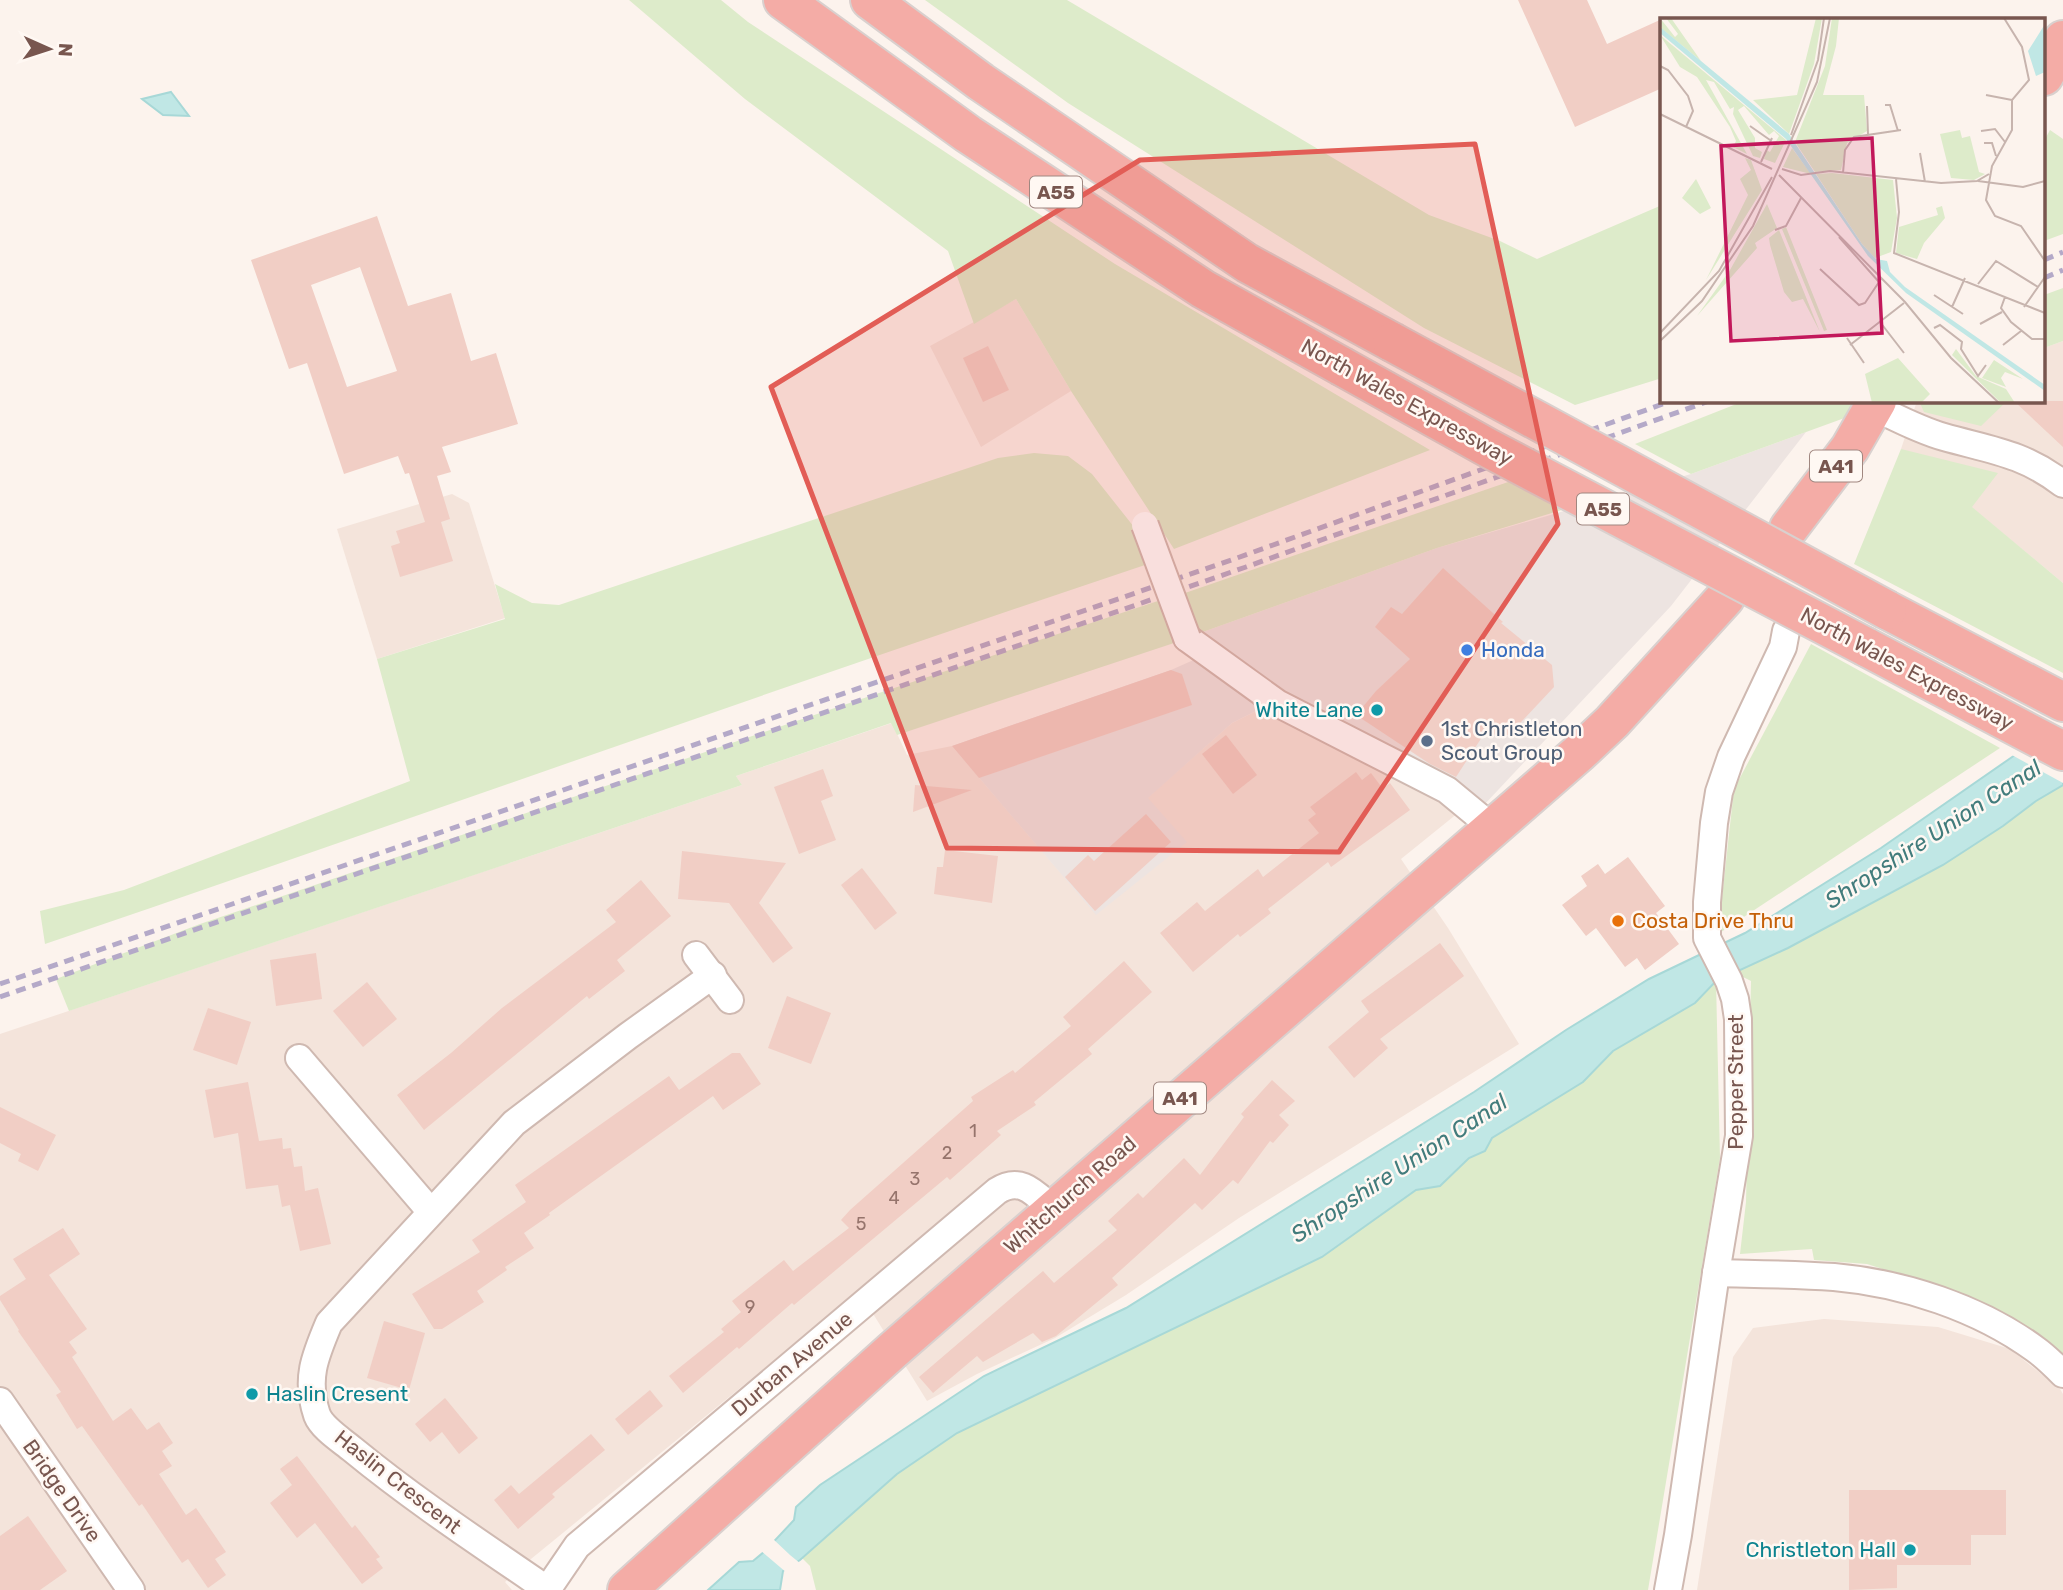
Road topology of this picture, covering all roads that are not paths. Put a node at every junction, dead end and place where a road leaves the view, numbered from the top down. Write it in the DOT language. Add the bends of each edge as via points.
graph roads {
  1 [pos="783,0"];
  2 [pos="870,0"];
  3 [pos="2063,40"];
  4 [pos="2046,72"];
  5 [pos="1876,404"];
  6 [pos="2063,484"];
  7 [pos="1145,525"];
  8 [pos="1788,528"];
  9 [pos="1725,598"];
  10 [pos="1786,631"];
  11 [pos="2063,702"];
  12 [pos="2063,751"];
  13 [pos="1493,828"];
  14 [pos="696,955"];
  15 [pos="713,975"];
  16 [pos="730,1000"];
  17 [pos="299,1058"];
  18 [pos="1054,1210"];
  19 [pos="431,1212"];
  20 [pos="1716,1273"];
  21 [pos="2063,1374"];
  22 [pos="0,1401"];
  23 [pos="123,1587"];
  24 [pos="547,1590"];
  25 [pos="627,1590"];
  26 [pos="1668,1590"];
  1 -- 12 [label="highway, North Wales Expressway / A55, bridge" via="968,134 1203,289 1490,449"];
  2 -- 11 [label="highway, North Wales Expressway / A55, bridge" via="981,82 1247,263"];
  3 -- 4 [label="highway"];
  5 -- 6 [label="street" via="1932,433 2030,462"];
  5 -- 8 [label="highway, A41" via="1850,448"];
  7 -- 13 [label="street, bridge" via="1187,638 1277,704 1447,790"];
  9 -- 13 [label="highway, Whitchurch Road / A41" via="1612,722"];
  10 -- 20 [label="street, Pepper Street" via="1719,792 1707,902 1707,938 1729,981 1738,1019 1739,1136"];
  13 -- 18 [label="highway, Whitchurch Road / A41"];
  14 -- 15 [label="street"];
  15 -- 16 [label="street"];
  15 -- 19 [label="street, Haslin Crescent" via="514,1123"];
  17 -- 19 [label="street"];
  18 -- 24 [label="street, Durban Avenue" via="1020,1185 997,1191 577,1546"];
  18 -- 25 [label="highway, Whitchurch Road / A41"];
  19 -- 24 [label="street, Haslin Crescent" via="330,1323 313,1361 318,1419 432,1511"];
  20 -- 21 [label="street" via="1835,1277 1891,1285 1988,1321 2035,1349"];
  20 -- 26 [label="street, Pepper Street"];
  22 -- 23 [label="street, Bridge Drive"];
}
